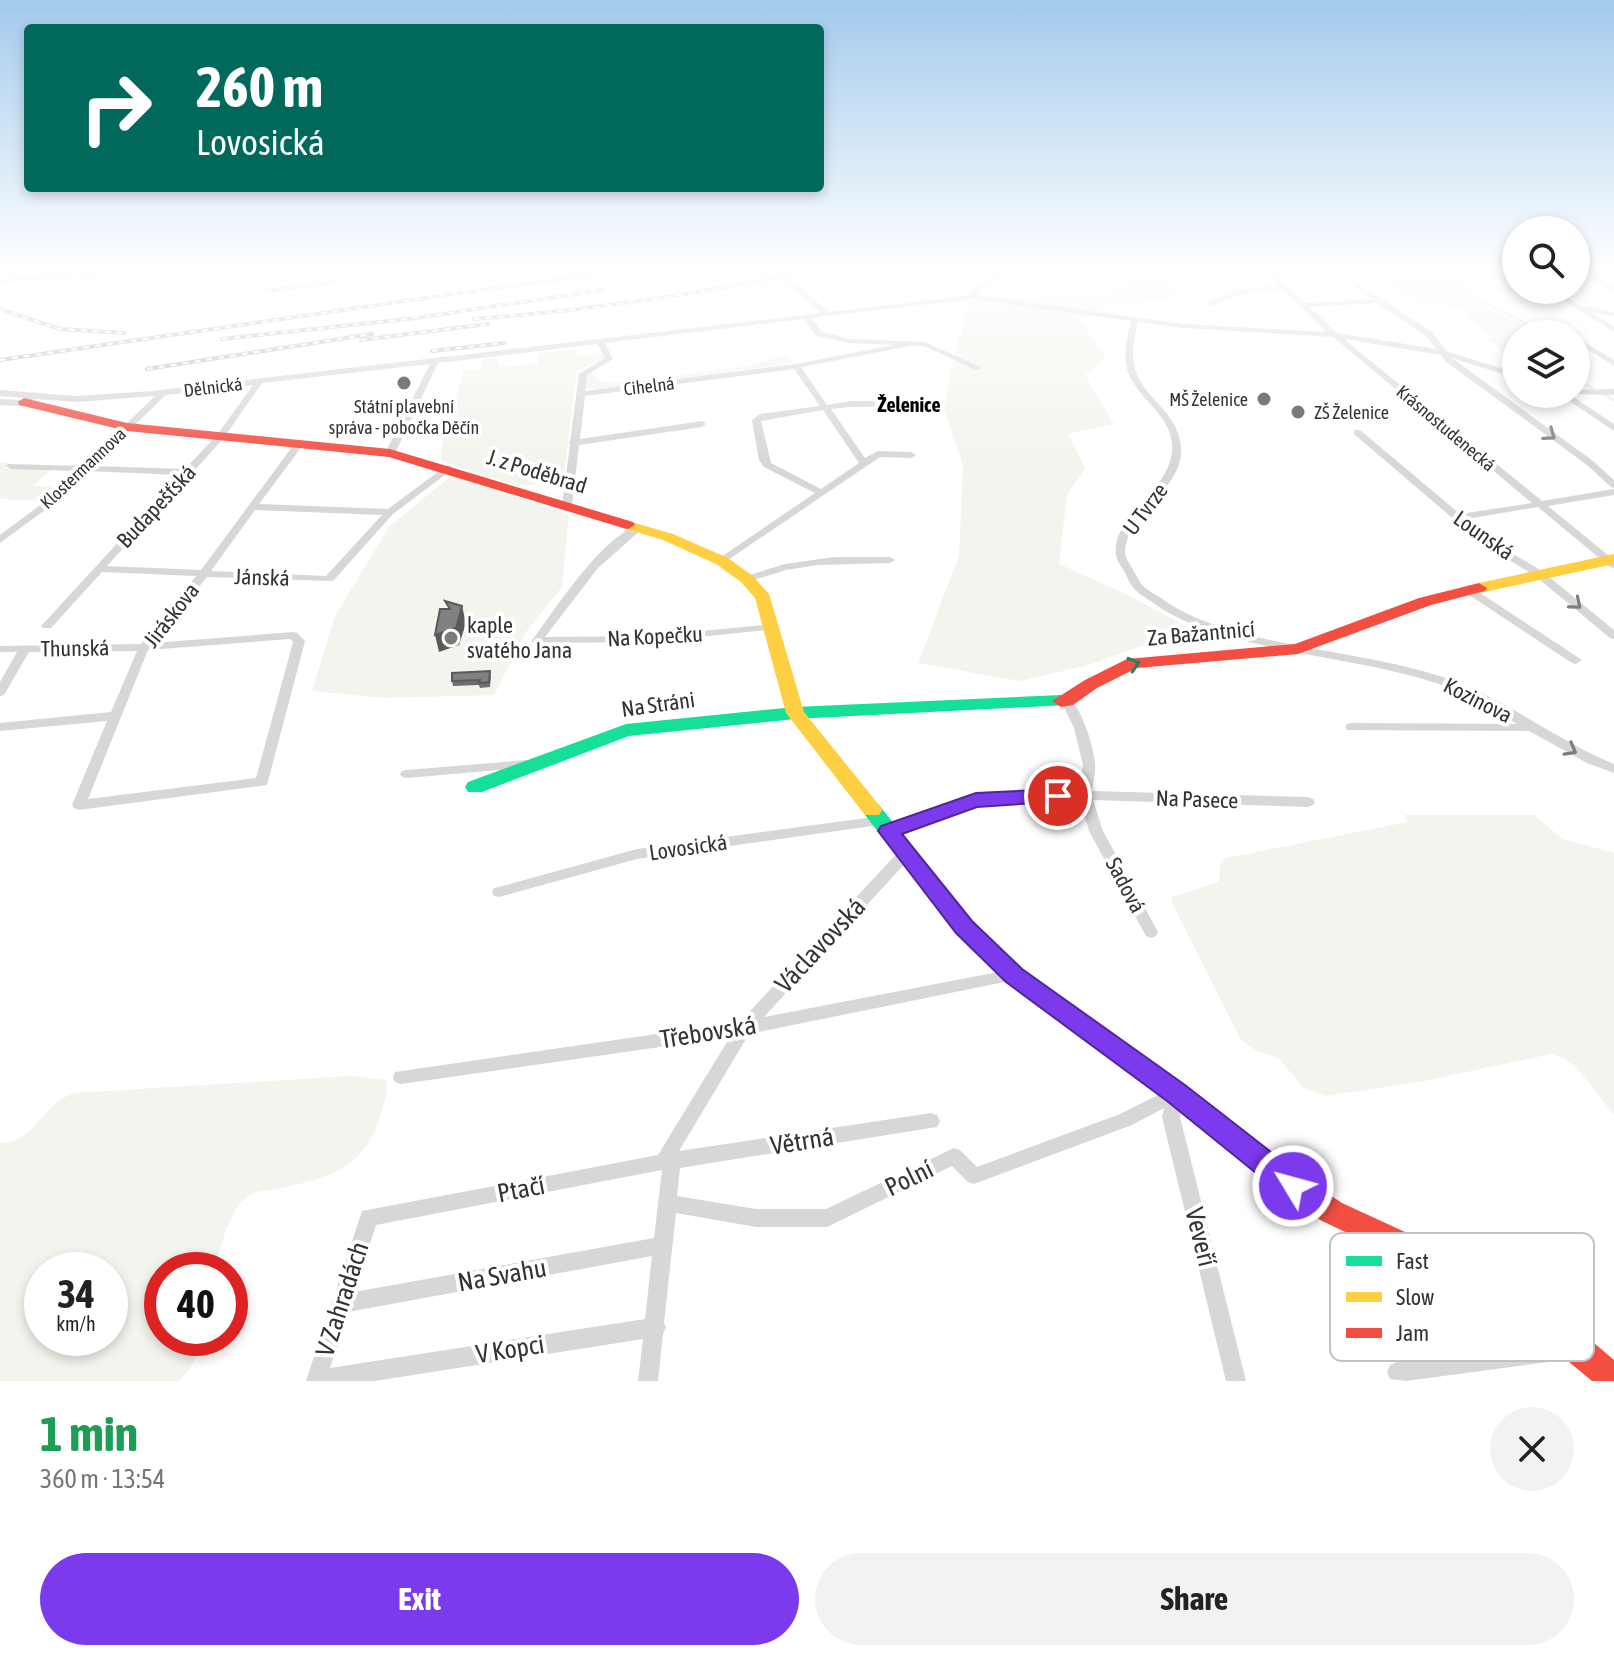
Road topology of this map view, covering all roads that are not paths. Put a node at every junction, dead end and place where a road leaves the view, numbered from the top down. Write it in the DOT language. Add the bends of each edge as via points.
graph roads {
  1 [pos="653,336"];
  2 [pos="830,336"];
  3 [pos="1132,336"];
  4 [pos="1337,336"];
  5 [pos="1344,336"];
  6 [pos="1431,336"];
  7 [pos="601,343"];
  8 [pos="907,345"];
  9 [pos="1590,348"];
  10 [pos="1444,353"];
  11 [pos="435,361"];
  12 [pos="1614,364"];
  13 [pos="796,366"];
  14 [pos="979,368"];
  15 [pos="1502,372"];
  16 [pos="260,381"];
  17 [pos="0,393"];
  18 [pos="163,393"];
  19 [pos="580,394"];
  20 [pos="13,402"];
  21 [pos="914,403"];
  22 [pos="825,407"];
  23 [pos="1584,408"];
  24 [pos="702,424"];
  25 [pos="127,427"];
  26 [pos="1614,428"];
  27 [pos="1357,432"];
  28 [pos="220,437"];
  29 [pos="573,443"];
  30 [pos="298,445"];
  31 [pos="390,453"];
  32 [pos="911,455"];
  33 [pos="864,463"];
  34 [pos="11,466"];
  35 [pos="82,468"];
  36 [pos="449,468"];
  37 [pos="188,472"];
  38 [pos="1614,485"];
  39 [pos="1614,492"];
  40 [pos="822,493"];
  41 [pos="1538,505"];
  42 [pos="567,506"];
  43 [pos="251,507"];
  44 [pos="390,512"];
  45 [pos="1457,518"];
  46 [pos="638,527"];
  47 [pos="0,540"];
  48 [pos="890,560"];
  49 [pos="722,561"];
  50 [pos="1612,561"];
  51 [pos="99,569"];
  52 [pos="1538,573"];
  53 [pos="202,576"];
  54 [pos="747,579"];
  55 [pos="1467,589"];
  56 [pos="47,626"];
  57 [pos="773,627"];
  58 [pos="1614,636"];
  59 [pos="144,647"];
  60 [pos="0,649"];
  61 [pos="25,649"];
  62 [pos="1298,649"];
  63 [pos="1576,660"];
  64 [pos="0,692"];
  65 [pos="1067,701"];
  66 [pos="795,713"];
  67 [pos="115,716"];
  68 [pos="0,727"];
  69 [pos="1351,727"];
  70 [pos="1530,727"];
  71 [pos="532,764"];
  72 [pos="1614,769"];
  73 [pos="407,774"];
  74 [pos="475,787"];
  75 [pos="1085,795"];
  76 [pos="1308,802"];
  77 [pos="79,805"];
  78 [pos="885,826"];
  79 [pos="906,853"];
  80 [pos="499,892"];
  81 [pos="1151,932"];
  82 [pos="1014,975"];
  83 [pos="744,1028"];
  84 [pos="401,1077"];
  85 [pos="1176,1093"];
  86 [pos="931,1121"];
  87 [pos="667,1162"];
  88 [pos="669,1203"];
  89 [pos="369,1217"];
  90 [pos="1377,1233"];
  91 [pos="664,1245"];
  92 [pos="341,1304"];
  93 [pos="656,1327"];
  94 [pos="1480,1361"];
  95 [pos="1592,1361"];
  96 [pos="1397,1372"];
  97 [pos="316,1380"];
  98 [pos="1614,1380"];
  99 [pos="648,1381"];
  100 [pos="1236,1381"];
  1 -- 7 [label="street, Dělnická"];
  2 -- 8 [label="street"];
  3 -- 62 [label="street, U Tvrze" via="1127,360 1131,376 1166,418 1177,451 1173,471 1125,532 1122,560 1152,599 1192,623"];
  4 -- 41 [label="street, Krásnostudenecká"];
  5 -- 10 [label="street, Dělnická"];
  6 -- 10 [label="street"];
  7 -- 11 [label="street, Dělnická"];
  7 -- 19 [label="street" via="609,359 583,374"];
  8 -- 13 [label="street, Cihelná"];
  8 -- 14 [label="street" via="925,344"];
  9 -- 12 [label="street"];
  10 -- 15 [label="street, Dělnická"];
  10 -- 38 [label="street, one-way"];
  11 -- 16 [label="street, Dělnická"];
  11 -- 31 [label="street"];
  13 -- 19 [label="street, Cihelná"];
  13 -- 22 [label="street"];
  16 -- 18 [label="street, Dělnická"];
  16 -- 28 [label="street, Budapešťská"];
  17 -- 20 [label="street, Dělnická" via="31,394"];
  18 -- 20 [label="street, Dělnická"];
  18 -- 25 [label="street, Klostermannova"];
  19 -- 29 [label="street"];
  20 -- 25 [label="street, J. z Poděbrad"];
  21 -- 22 [label="street"];
  22 -- 33 [label="street"];
  22 -- 40 [label="street" via="756,420 767,465"];
  23 -- 26 [label="street"];
  24 -- 29 [label="street"];
  25 -- 28 [label="street, J. z Poděbrad"];
  25 -- 35 [label="street, Klostermannova"];
  27 -- 45 [label="street, Lounská"];
  28 -- 30 [label="street, J. z Poděbrad"];
  28 -- 37 [label="street, Budapešťská"];
  29 -- 42 [label="street"];
  30 -- 31 [label="street, J. z Poděbrad"];
  30 -- 43 [label="street, Jiráskova"];
  31 -- 36 [label="street, J. z Poděbrad"];
  32 -- 33 [label="street" via="878,454"];
  33 -- 40 [label="street"];
  34 -- 35 [label="street"];
  35 -- 37 [label="street"];
  35 -- 47 [label="street, Klostermannova" via="46,505"];
  36 -- 42 [label="street, J. z Poděbrad"];
  36 -- 44 [label="street"];
  37 -- 51 [label="street, Budapešťská"];
  39 -- 41 [label="street"];
  40 -- 49 [label="street"];
  41 -- 45 [label="street"];
  41 -- 50 [label="street, Krásnostudenecká"];
  42 -- 46 [label="street, J. z Poděbrad"];
  43 -- 44 [label="street"];
  43 -- 53 [label="street, Jiráskova"];
  44 -- 53 [label="street, Jánská" via="329,579"];
  45 -- 52 [label="street, Lounská"];
  46 -- 49 [label="street, J. z Poděbrad"];
  46 -- 57 [label="street, Na Kopečku" via="589,569 537,641 651,639"];
  48 -- 54 [label="street" via="823,559"];
  49 -- 54 [label="street, J. z Poděbrad"];
  50 -- 52 [label="street, Za Bažantnicí"];
  51 -- 53 [label="street, Jánská"];
  51 -- 56 [label="street, Budapešťská"];
  52 -- 55 [label="street, Za Bažantnicí"];
  52 -- 58 [label="street, Lounská, one-way"];
  53 -- 59 [label="street, Jiráskova"];
  54 -- 57 [label="street, J. z Poděbrad" via="763,597"];
  55 -- 62 [label="street, Za Bažantnicí"];
  55 -- 63 [label="street"];
  57 -- 66 [label="street, J. z Poděbrad"];
  59 -- 61 [label="street, Thunská"];
  59 -- 67 [label="street, Jiráskova"];
  59 -- 77 [label="street, Thunská" via="293,635 299,641 262,782"];
  60 -- 61 [label="street, Thunská"];
  61 -- 64 [label="street"];
  65 -- 62 [label="street, Za Bažantnicí, one-way" via="1133,663"];
  62 -- 70 [label="street, Kozinova" via="1424,675"];
  65 -- 66 [label="street"];
  65 -- 75 [label="street, Sadová" via="1089,765"];
  66 -- 71 [label="street, Na Stráni" via="626,730"];
  66 -- 78 [label="street, J. z Poděbrad"];
  67 -- 68 [label="street"];
  67 -- 77 [label="street, Jiráskova"];
  69 -- 70 [label="street, Kozinova"];
  70 -- 72 [label="street, one-way"];
  71 -- 73 [label="street, Na Stráni"];
  71 -- 74 [label="street, Na Stráni"];
  75 -- 76 [label="street, Na Pasece"];
  75 -- 78 [label="street, Lovosická" via="976,800"];
  75 -- 81 [label="street, Sadová" via="1096,831"];
  78 -- 79 [label="street, J. z Poděbrad"];
  78 -- 80 [label="street, Lovosická" via="637,854"];
  79 -- 82 [label="street, J. z Poděbrad" via="964,927"];
  79 -- 83 [label="street, Václavovská"];
  82 -- 83 [label="street, Třebovská"];
  82 -- 85 [label="street, J. z Poděbrad"];
  83 -- 84 [label="street, Třebovská"];
  83 -- 87 [label="street, Václavovská"];
  85 -- 88 [label="street, Polní" via="1126,1120 974,1176 954,1156 827,1218 756,1218"];
  85 -- 90 [label="street, J. z Poděbrad" via="1332,1212"];
  85 -- 100 [label="street, Veveří" via="1171,1117"];
  86 -- 87 [label="street, Větrná"];
  87 -- 88 [label="street, Václavovská"];
  87 -- 89 [label="street, Ptačí"];
  88 -- 91 [label="street, Václavovská"];
  89 -- 92 [label="street, V Zahradách"];
  91 -- 92 [label="street, Na Svahu"];
  91 -- 93 [label="street, Václavovská"];
  92 -- 97 [label="street, V Zahradách"];
  93 -- 97 [label="street, V Kopci"];
  93 -- 99 [label="street, Václavovská"];
  94 -- 96 [label="street"];
  95 -- 98 [label="street, J. z Poděbrad"];
}
